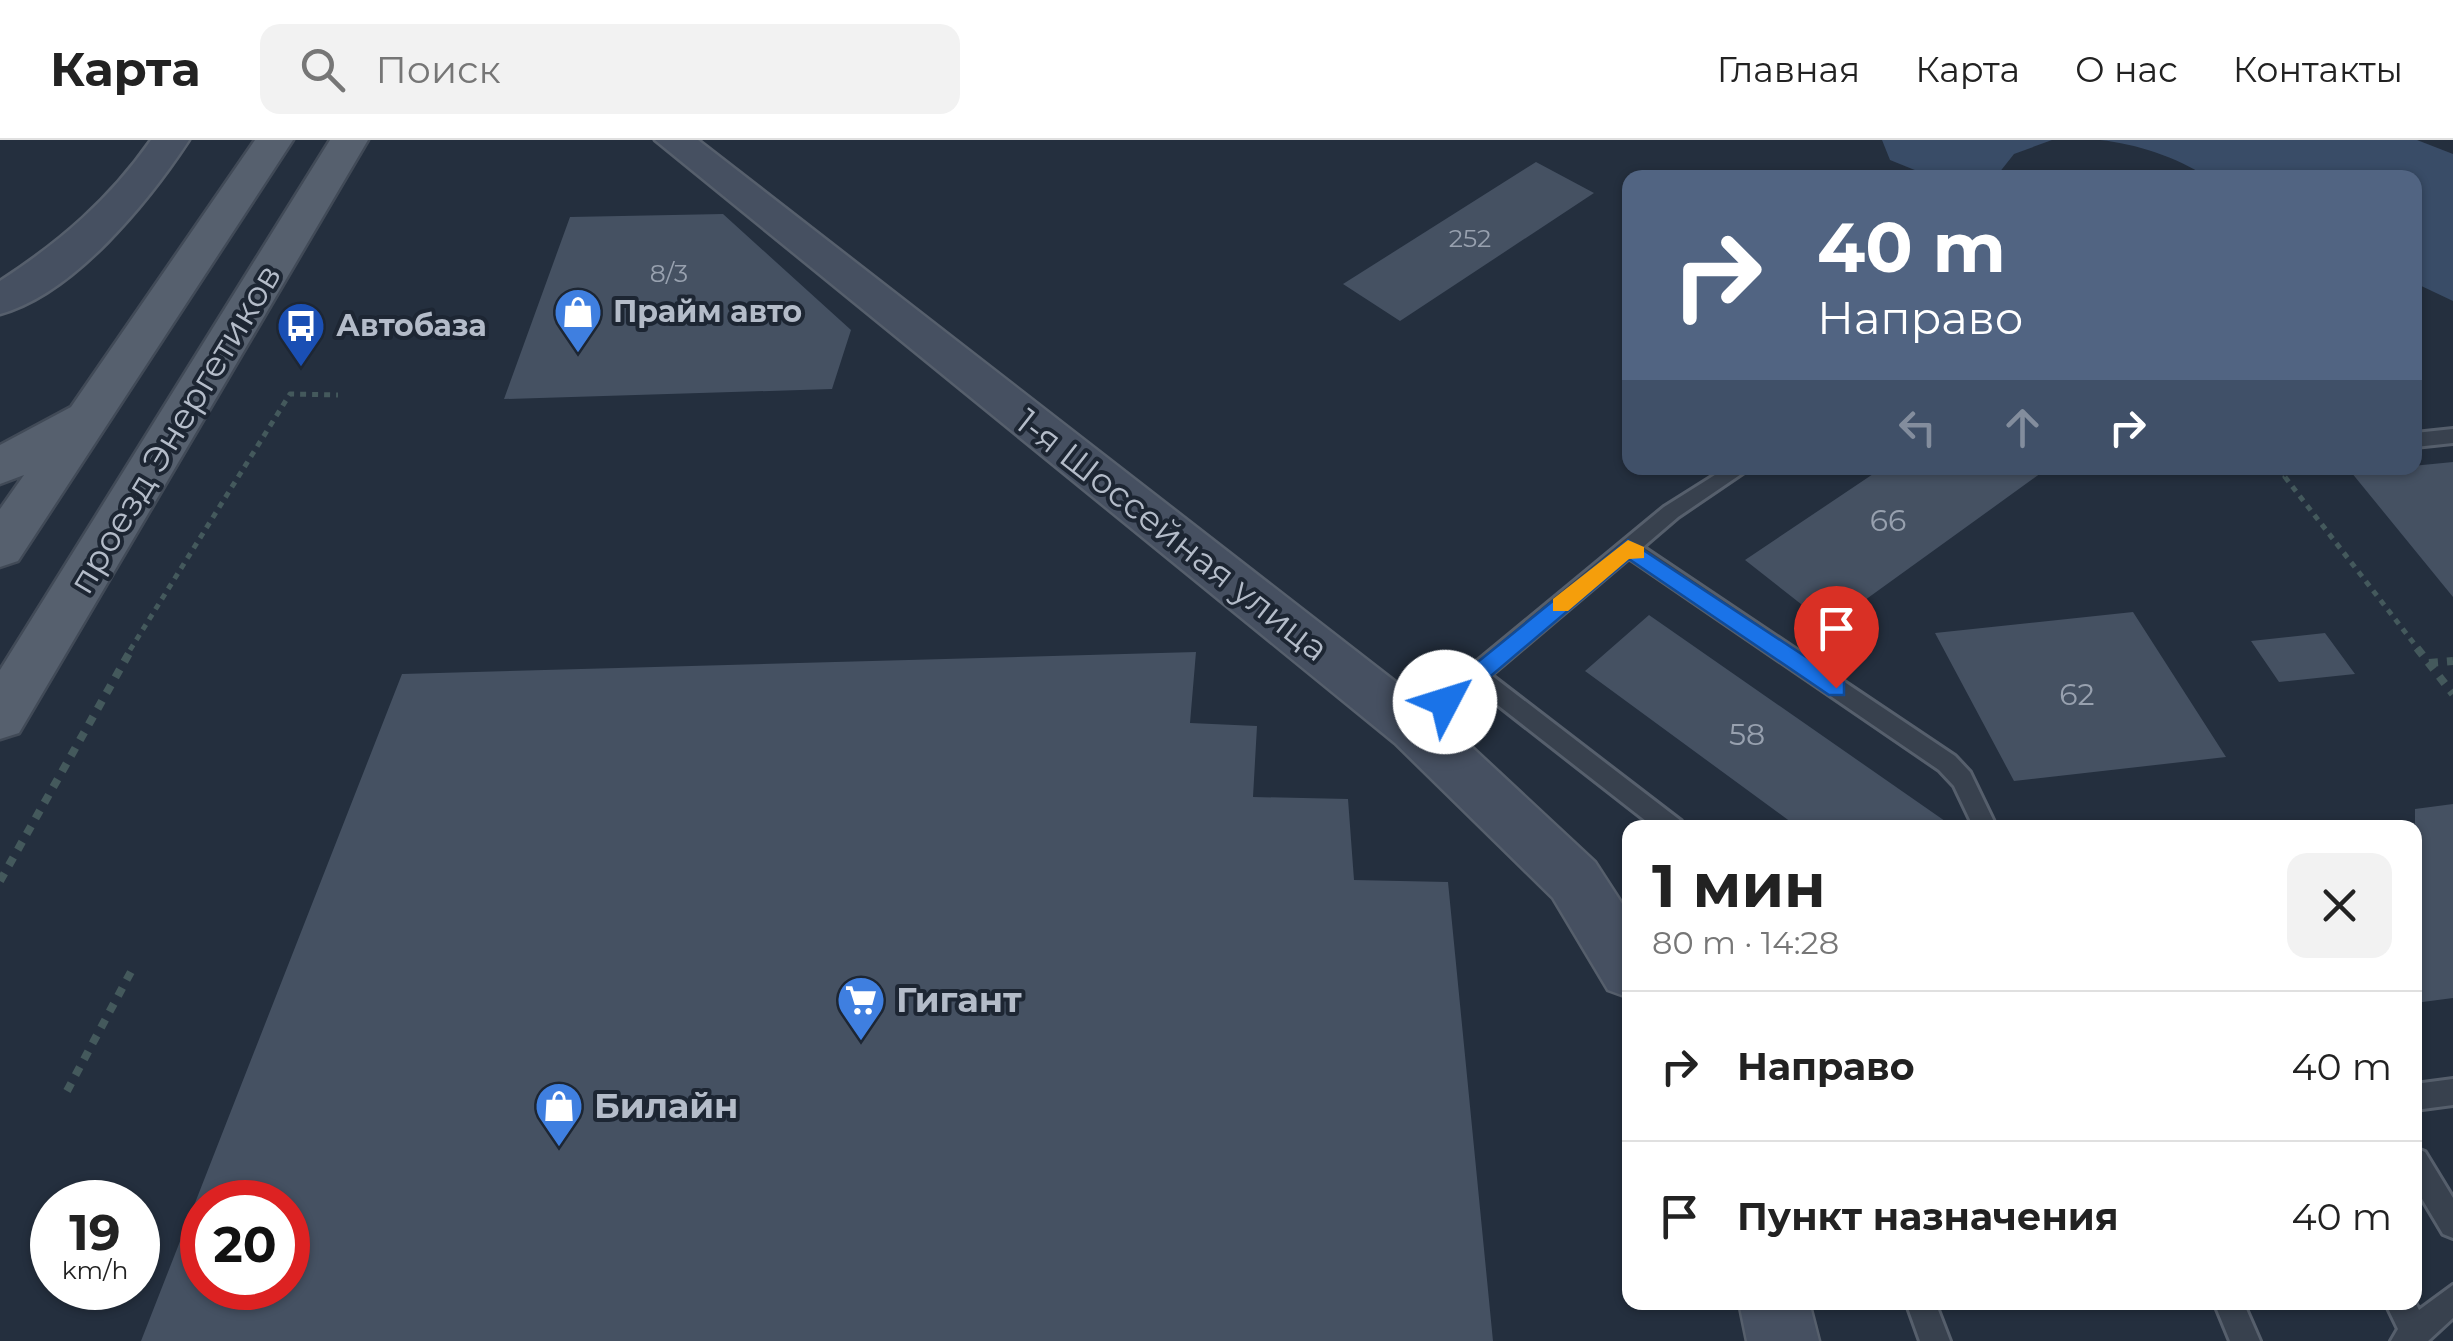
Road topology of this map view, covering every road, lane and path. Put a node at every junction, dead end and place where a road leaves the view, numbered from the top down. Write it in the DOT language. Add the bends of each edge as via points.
graph roads {
  1 [pos="170,140"];
  2 [pos="274,140"];
  3 [pos="349,140"];
  4 [pos="674,140"];
  5 [pos="0,300"];
  6 [pos="338,395"];
  7 [pos="90,410"];
  8 [pos="2453,436"];
  9 [pos="2422,439"];
  10 [pos="0,468"];
  11 [pos="1729,475"];
  12 [pos="2287,475"];
  13 [pos="0,548"];
  14 [pos="1628,548"];
  15 [pos="2453,661"];
  16 [pos="2429,663"];
  17 [pos="1476,676"];
  18 [pos="2453,694"];
  19 [pos="0,717"];
  20 [pos="1414,727"];
  21 [pos="1663,820"];
  22 [pos="1982,820"];
  23 [pos="0,881"];
  24 [pos="1622,957"];
  25 [pos="133,968"];
  26 [pos="67,1091"];
  27 [pos="2453,1092"];
  28 [pos="2422,1096"];
  29 [pos="2422,1173"];
  30 [pos="2453,1224"];
  31 [pos="2453,1299"];
  32 [pos="1776,1310"];
  33 [pos="1923,1310"];
  34 [pos="2231,1310"];
  35 [pos="2402,1310"];
  36 [pos="2411,1336"];
  37 [pos="1782,1341"];
  38 [pos="1935,1341"];
  39 [pos="2245,1341"];
  1 -- 5 [label="main road" via="135,195 96,235"];
  2 -- 7 [label="main road, проезд Энергетиков"];
  3 -- 19 [label="main road, проезд Энергетиков"];
  4 -- 20 [label="main road, 1-я Шоссейная улица"];
  6 -- 23 [label="path" via="290,394 147,622"];
  7 -- 10 [label="main road"];
  7 -- 13 [label="main road, проезд Энергетиков"];
  8 -- 9 [label="lane"];
  11 -- 14 [label="lane"];
  12 -- 16 [label="path"];
  14 -- 17 [label="lane"];
  14 -- 22 [label="lane" via="1947,764"];
  15 -- 16 [label="path"];
  16 -- 18 [label="path"];
  17 -- 20 [label="lane"];
  17 -- 21 [label="lane"];
  20 -- 24 [label="main road, 1-я Шоссейная улица" via="1574,880"];
  25 -- 26 [label="path"];
  27 -- 28 [label="lane"];
  29 -- 30 [label="lane"];
  31 -- 36 [label="lane"];
  32 -- 37 [label="main road"];
  33 -- 38 [label="lane"];
  34 -- 39 [label="lane"];
  35 -- 36 [label="lane"];
}
